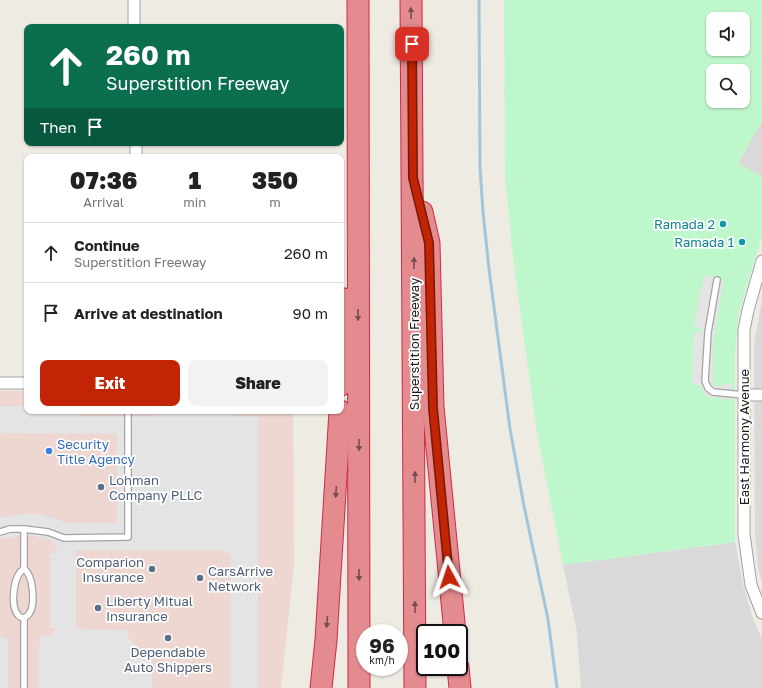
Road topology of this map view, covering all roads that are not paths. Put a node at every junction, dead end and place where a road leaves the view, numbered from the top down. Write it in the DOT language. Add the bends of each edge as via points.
graph roads {
  1 [pos="134,0"];
  2 [pos="358,0"];
  3 [pos="411,0"];
  4 [pos="134,24"];
  5 [pos="358,24"];
  6 [pos="413,178"];
  7 [pos="762,261"];
  8 [pos="717,280"];
  9 [pos="344,321"];
  10 [pos="0,383"];
  11 [pos="24,383"];
  12 [pos="744,395"];
  13 [pos="762,395"];
  14 [pos="128,414"];
  15 [pos="340,414"];
  16 [pos="24,529"];
  17 [pos="0,532"];
  18 [pos="24,569"];
  19 [pos="762,613"];
  20 [pos="24,618"];
  21 [pos="453,624"];
  22 [pos="459,676"];
  23 [pos="24,688"];
  24 [pos="321,688"];
  25 [pos="359,688"];
  26 [pos="415,688"];
  27 [pos="460,688"];
  1 -- 4 [label="street"];
  2 -- 5 [label="highway"];
  6 -- 3 [label="highway, Superstition Freeway, one-way"];
  5 -- 9 [label="highway"];
  5 -- 25 [label="highway, one-way"];
  6 -- 21 [label="highway" via="429,243 433,408"];
  26 -- 6 [label="highway, Superstition Freeway, one-way"];
  7 -- 12 [label="street, East Harmony Avenue" via="744,330"];
  8 -- 12 [label="lane" via="708,332 705,381 713,392"];
  10 -- 11 [label="street"];
  12 -- 13 [label="street"];
  12 -- 19 [label="street, East Harmony Avenue" via="744,534 751,585"];
  14 -- 16 [label="lane" via="128,538 64,538 48,532"];
  15 -- 24 [label="highway, one-way"];
  16 -- 17 [label="lane"];
  16 -- 18 [label="lane"];
  18 -- 20 [label="lane" via="31,579 32,607"];
  18 -- 20 [label="lane" via="16,578 14,592 18,616"];
  20 -- 23 [label="lane"];
  22 -- 27 [label="highway"];
}
